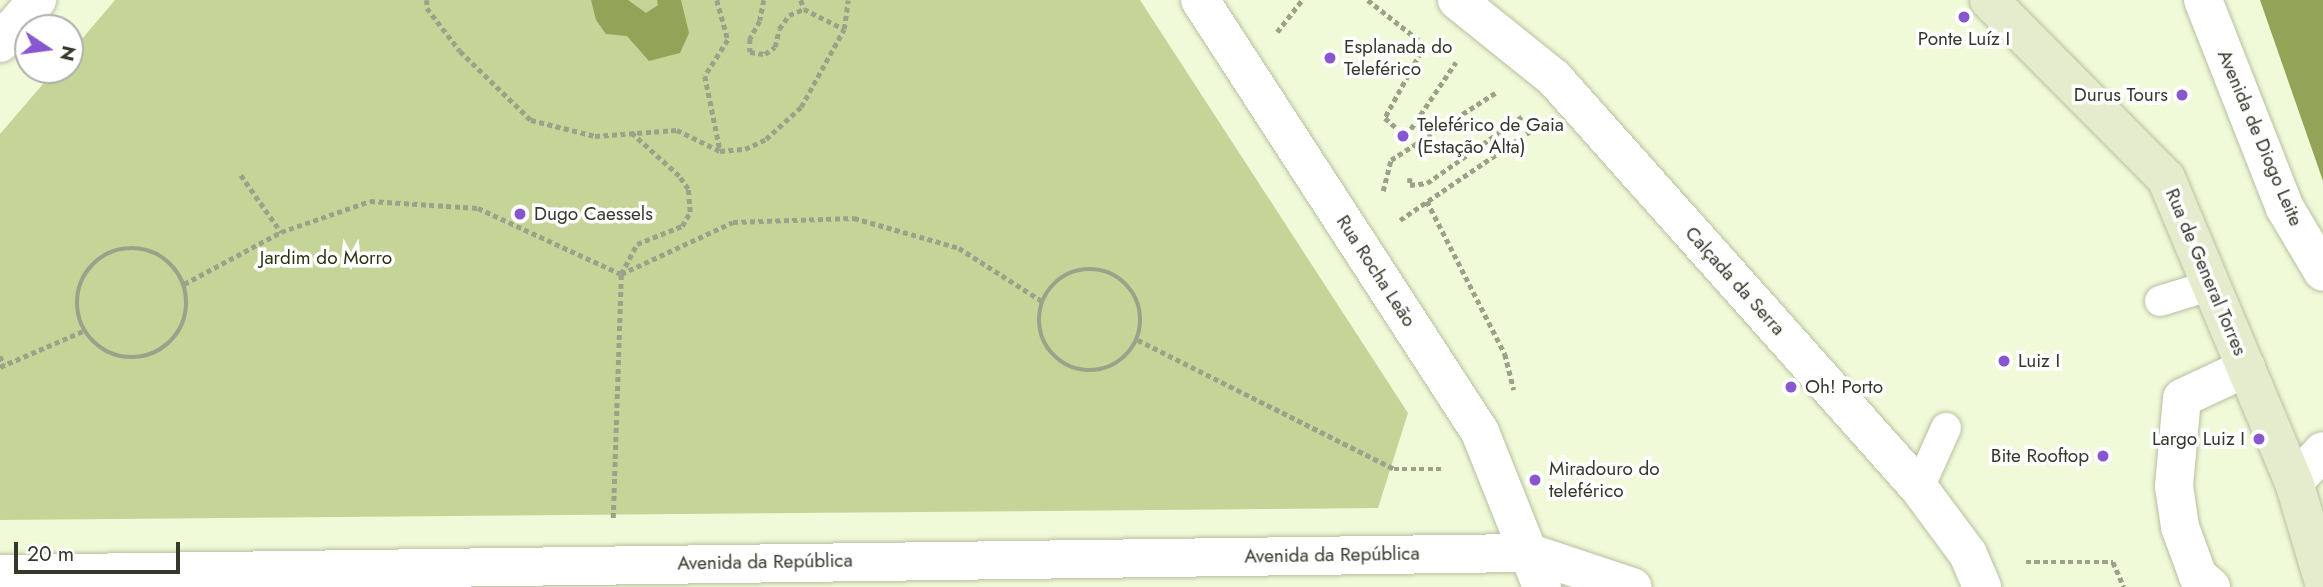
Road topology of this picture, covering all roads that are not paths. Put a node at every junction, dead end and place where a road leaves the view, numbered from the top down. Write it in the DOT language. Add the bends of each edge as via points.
graph roads {
  1 [pos="37,0"];
  2 [pos="1200,0"];
  3 [pos="1457,0"];
  4 [pos="1989,0"];
  5 [pos="2203,0"];
  6 [pos="0,43"];
  7 [pos="2323,272"];
  8 [pos="2210,286"];
  9 [pos="2160,301"];
  10 [pos="2246,368"];
  11 [pos="1946,428"];
  12 [pos="2323,451"];
  13 [pos="2294,482"];
  14 [pos="1919,488"];
  15 [pos="1536,570"];
  16 [pos="0,574"];
  17 [pos="2323,579"];
  18 [pos="1632,587"];
  19 [pos="1982,587"];
  20 [pos="2211,587"];
  1 -- 6 [label="street"];
  2 -- 15 [label="street, Rua Rocha Leão" via="1480,432"];
  3 -- 14 [label="street, Calçada da Serra" via="1555,78"];
  4 -- 8 [label="main road, Rua de General Torres" via="2166,178"];
  5 -- 7 [label="street, Avenida de Diogo Leite" via="2285,208"];
  8 -- 9 [label="lane"];
  8 -- 10 [label="main road, Rua de General Torres"];
  10 -- 13 [label="main road, Rua de General Torres"];
  10 -- 20 [label="street" via="2182,398 2174,486 2177,507 2199,576"];
  11 -- 14 [label="lane"];
  12 -- 13 [label="street"];
  13 -- 17 [label="main road"];
  14 -- 19 [label="street, Calçada da Serra" via="1968,554"];
  15 -- 16 [label="street, Avenida da República"];
  15 -- 18 [label="street, Avenida da República"];
}
